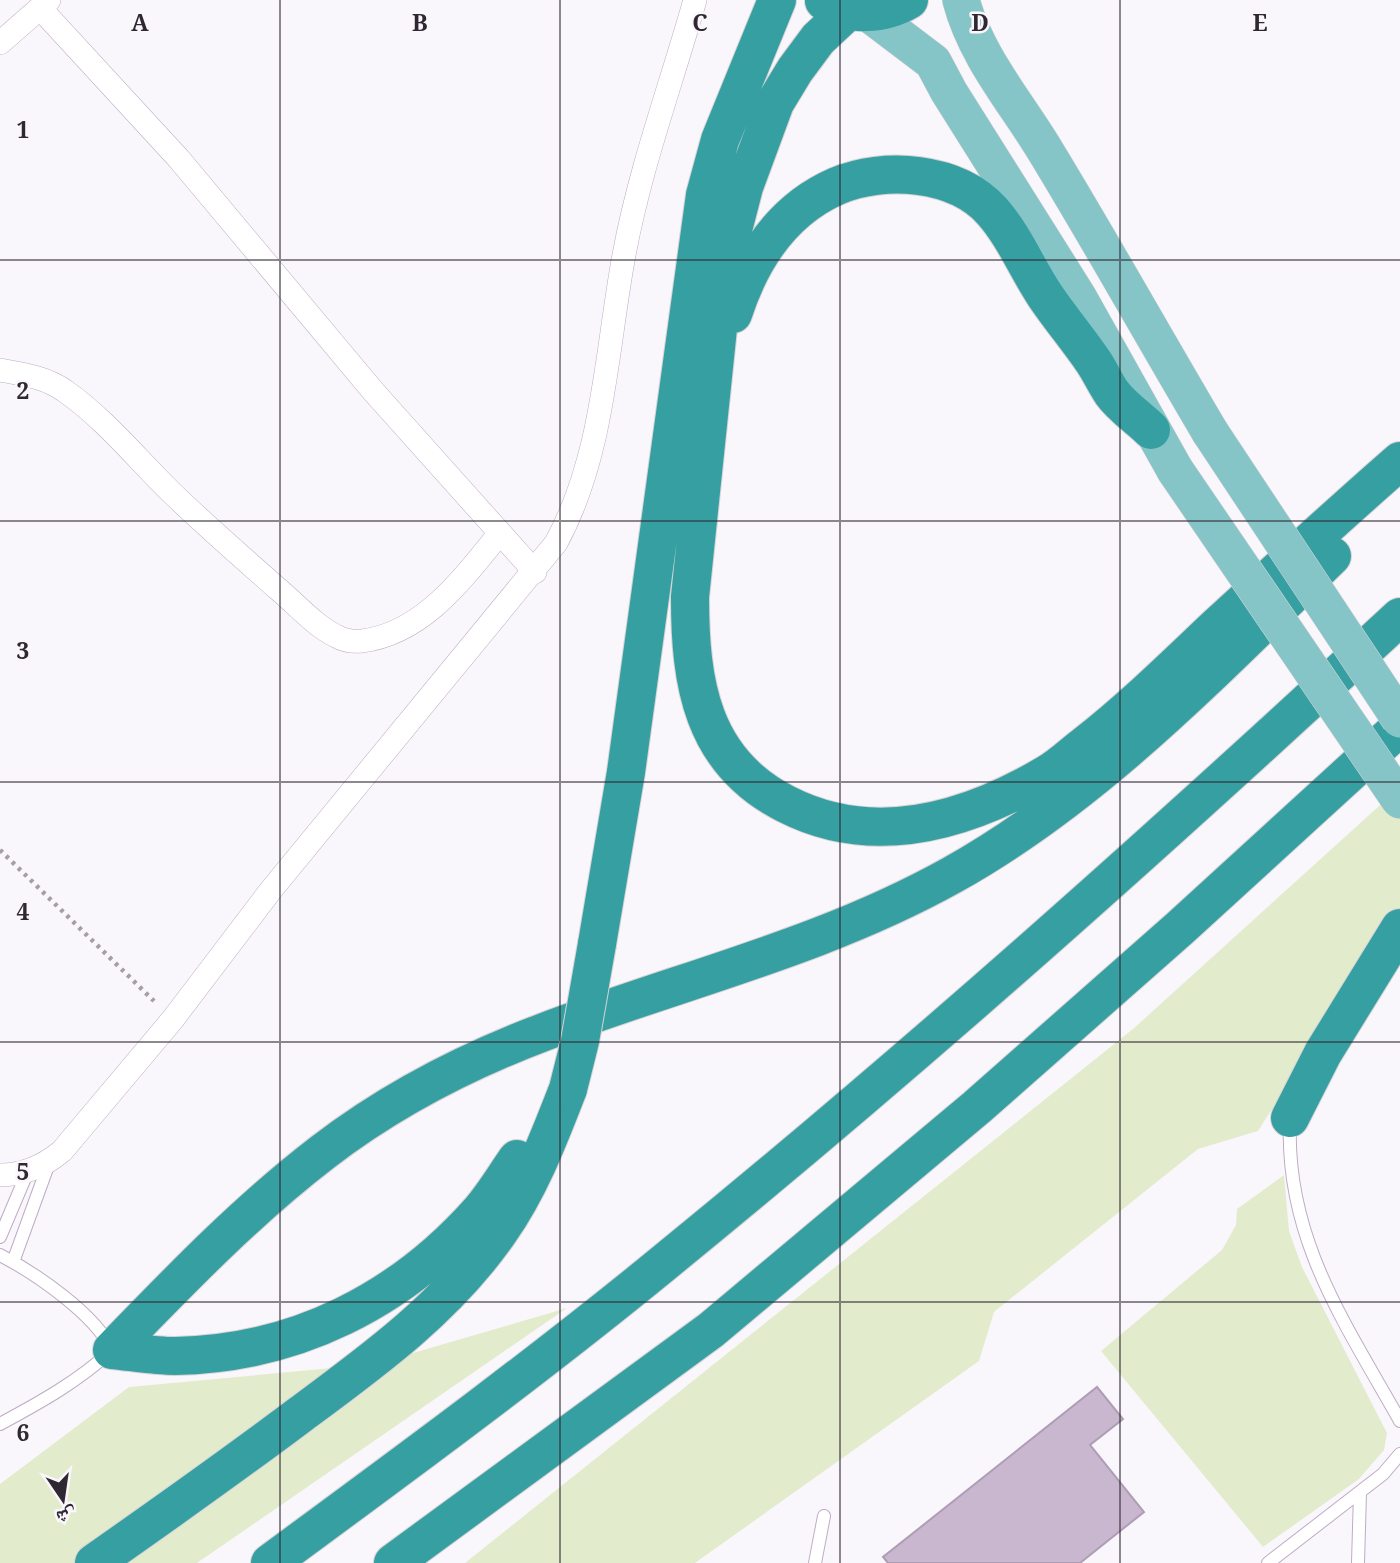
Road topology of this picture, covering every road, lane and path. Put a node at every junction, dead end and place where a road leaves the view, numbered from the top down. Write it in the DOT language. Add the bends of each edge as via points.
graph roads {
  1 [pos="695,0"];
  2 [pos="777,0"];
  3 [pos="909,0"];
  4 [pos="961,0"];
  5 [pos="45,4"];
  6 [pos="846,8"];
  7 [pos="0,43"];
  8 [pos="0,370"];
  9 [pos="715,372"];
  10 [pos="1151,430"];
  11 [pos="1400,461"];
  12 [pos="1400,491"];
  13 [pos="500,533"];
  14 [pos="534,572"];
  15 [pos="1400,617"];
  16 [pos="1400,719"];
  17 [pos="1400,727"];
  18 [pos="1400,800"];
  19 [pos="0,850"];
  20 [pos="1400,928"];
  21 [pos="173,1019"];
  22 [pos="568,1089"];
  23 [pos="1290,1118"];
  24 [pos="49,1162"];
  25 [pos="28,1171"];
  26 [pos="0,1175"];
  27 [pos="0,1237"];
  28 [pos="0,1255"];
  29 [pos="13,1262"];
  30 [pos="112,1350"];
  31 [pos="1400,1421"];
  32 [pos="0,1424"];
  33 [pos="1400,1454"];
  34 [pos="1360,1493"];
  35 [pos="824,1516"];
  36 [pos="1271,1562"];
  37 [pos="94,1563"];
  38 [pos="270,1563"];
  39 [pos="393,1563"];
  40 [pos="815,1563"];
  41 [pos="1358,1563"];
  1 -- 14 [label="street" via="645,160 586,474 570,518"];
  2 -- 22 [label="highway, bridge" via="720,140 705,195 626,772"];
  3 -- 6 [label="highway" via="884,10"];
  4 -- 16 [label="main road, bridge" via="982,55 1045,151 1210,432"];
  5 -- 7 [label="street"];
  5 -- 13 [label="street" via="373,391"];
  6 -- 9 [label="highway" via="795,70 759,143 725,261"];
  6 -- 10 [label="main road" via="933,62 1077,298"];
  8 -- 13 [label="street" via="26,374 63,389 266,578 327,630 348,640 387,634 432,609"];
  9 -- 10 [label="highway" via="751,266 771,236 802,206 849,181 902,174 955,187 990,209 1113,395"];
  9 -- 11 [label="highway" via="690,597 690,653 696,690 707,720 749,778 782,802 838,825 886,827 941,821 1049,773 1115,721"];
  10 -- 18 [label="main road, bridge"];
  12 -- 30 [label="highway" via="1153,726 1074,794 1011,838 898,904 835,932 543,1032 432,1084 325,1150 267,1198"];
  13 -- 14 [label="street"];
  14 -- 21 [label="street" via="271,890"];
  15 -- 38 [label="highway" via="1132,865 675,1254 432,1444"];
  17 -- 39 [label="highway" via="997,1089 711,1330"];
  19 -- 21 [label="path"];
  20 -- 23 [label="highway" via="1323,1052"];
  21 -- 24 [label="street"];
  22 -- 30 [label="highway" via="481,1209 405,1281 362,1309 261,1345 175,1356"];
  22 -- 37 [label="highway" via="527,1187 500,1231 444,1297 348,1379"];
  23 -- 31 [label="lane" via="1291,1178 1304,1237"];
  24 -- 25 [label="street"];
  24 -- 29 [label="lane"];
  25 -- 26 [label="street"];
  25 -- 27 [label="lane"];
  28 -- 29 [label="lane"];
  29 -- 30 [label="lane" via="80,1312"];
  30 -- 32 [label="lane" via="68,1384"];
  33 -- 34 [label="lane"];
  34 -- 36 [label="lane"];
  34 -- 41 [label="lane"];
  35 -- 40 [label="lane"];
}
